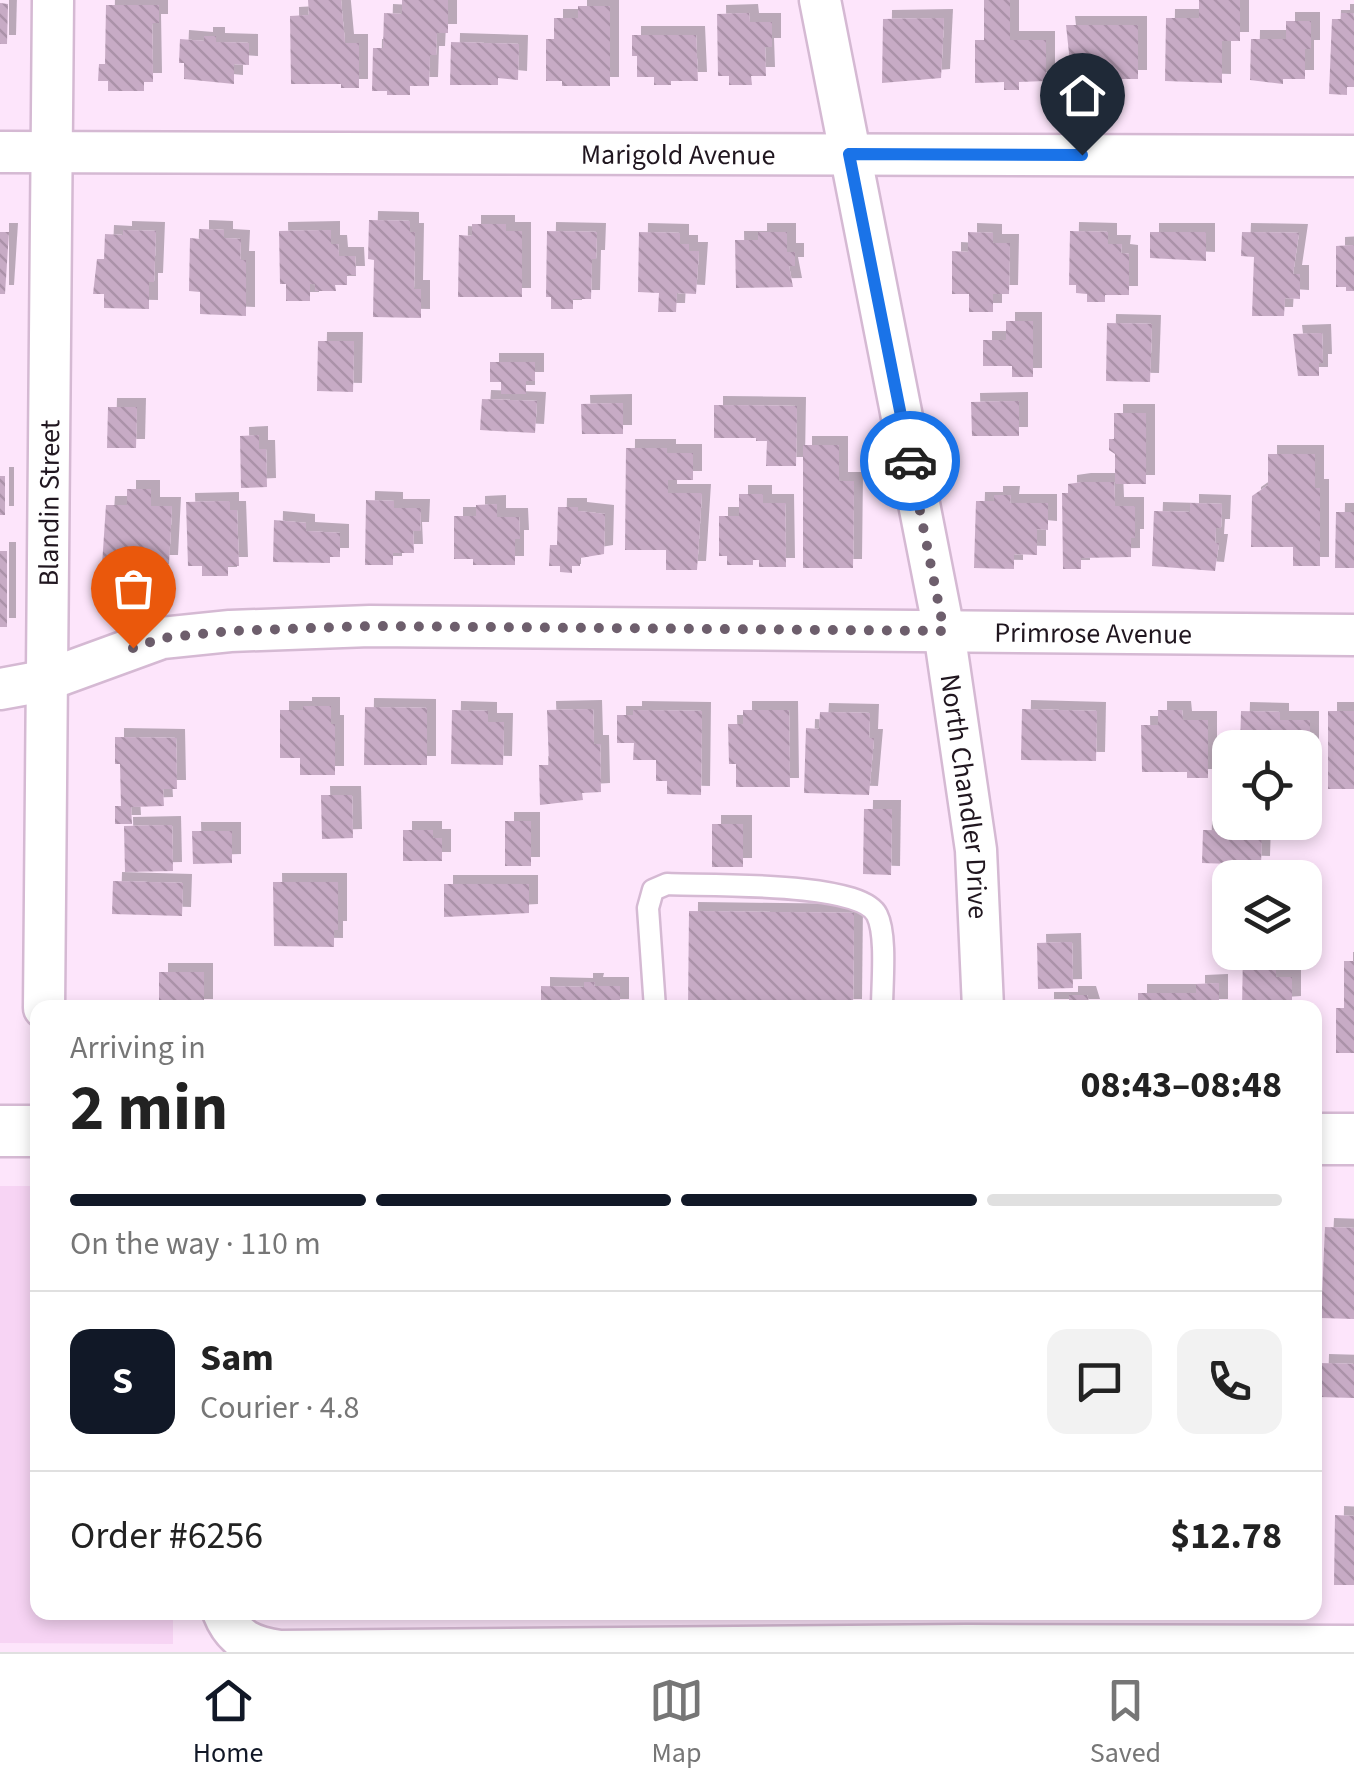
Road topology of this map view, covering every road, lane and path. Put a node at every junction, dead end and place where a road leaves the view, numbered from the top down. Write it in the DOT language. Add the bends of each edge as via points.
graph roads {
  1 [pos="53,0"];
  2 [pos="820,0"];
  3 [pos="0,152"];
  4 [pos="51,152"];
  5 [pos="849,154"];
  6 [pos="1354,156"];
  7 [pos="944,631"];
  8 [pos="1354,635"];
  9 [pos="44,680"];
  10 [pos="0,689"];
  11 [pos="44,1000"];
  12 [pos="654,1000"];
  13 [pos="882,1000"];
  14 [pos="983,1000"];
  15 [pos="0,1131"];
  16 [pos="30,1131"];
  17 [pos="1322,1139"];
  18 [pos="1354,1139"];
  19 [pos="231,1625"];
  20 [pos="966,1636"];
  21 [pos="1354,1646"];
  1 -- 4 [label="street, Blandin Street"];
  2 -- 5 [label="street, North Chandler Drive"];
  3 -- 4 [label="street, Marigold Avenue"];
  4 -- 5 [label="street, Marigold Avenue"];
  4 -- 9 [label="street, Blandin Street"];
  5 -- 6 [label="street, Marigold Avenue"];
  5 -- 7 [label="street, North Chandler Drive"];
  7 -- 8 [label="street, Primrose Avenue"];
  7 -- 9 [label="street, Primrose Avenue" via="230,631 162,638"];
  7 -- 14 [label="street, North Chandler Drive" via="976,850"];
  9 -- 10 [label="street, Primrose Avenue"];
  9 -- 11 [label="street, Blandin Street"];
  12 -- 13 [label="lane" via="648,908 653,890 667,884 828,890 857,899 876,910 881,924"];
  15 -- 16 [label="street"];
  17 -- 18 [label="street"];
  19 -- 20 [label="street" via="252,1647 280,1651"];
  20 -- 21 [label="street"];
}
